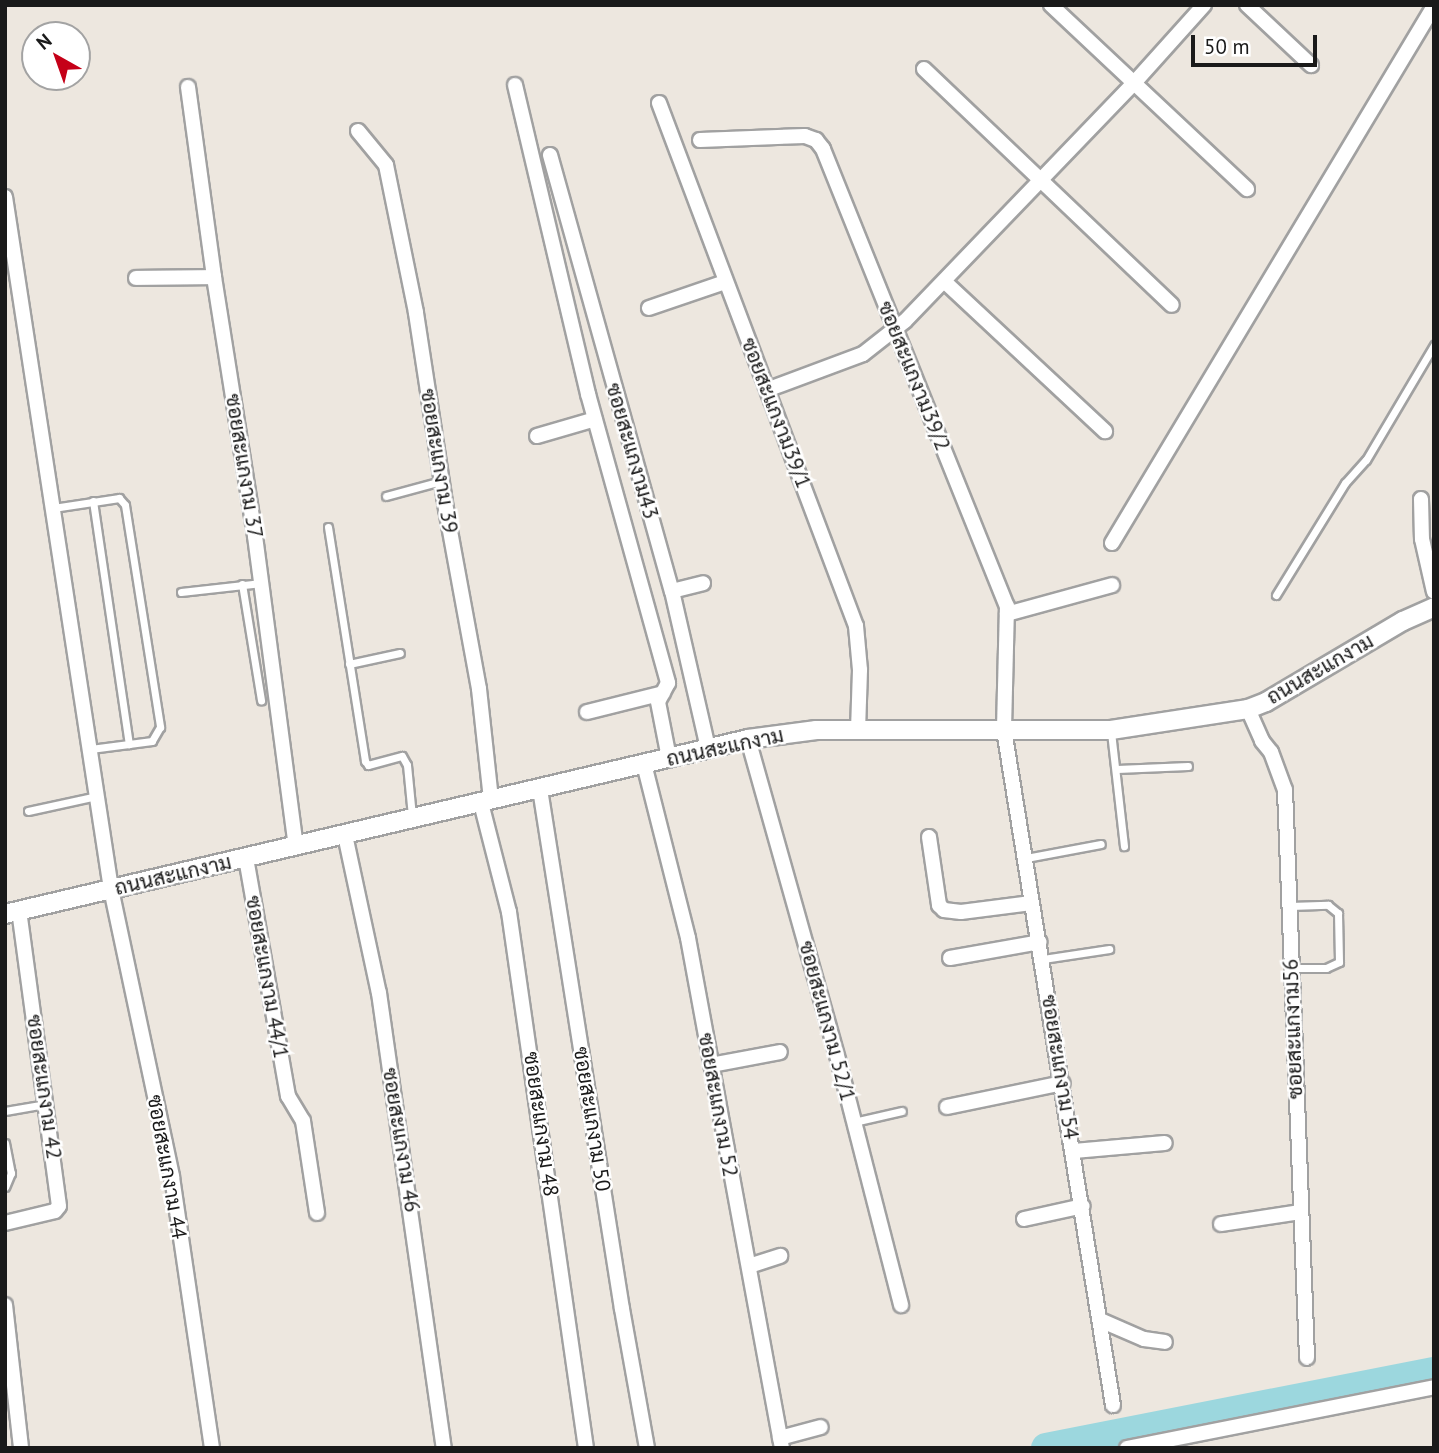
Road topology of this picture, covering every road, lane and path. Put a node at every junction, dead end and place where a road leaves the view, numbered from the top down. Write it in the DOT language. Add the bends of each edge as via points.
graph roads {
  1 [pos="1051,5"];
  2 [pos="1204,5"];
  3 [pos="1247,5"];
  4 [pos="1434,6"];
  5 [pos="1311,65"];
  6 [pos="925,69"];
  7 [pos="1134,83"];
  8 [pos="515,85"];
  9 [pos="188,87"];
  10 [pos="659,103"];
  11 [pos="358,131"];
  12 [pos="700,140"];
  13 [pos="550,155"];
  14 [pos="1041,180"];
  15 [pos="1247,189"];
  16 [pos="5,197"];
  17 [pos="136,278"];
  18 [pos="214,278"];
  19 [pos="725,282"];
  20 [pos="944,282"];
  21 [pos="1172,305"];
  22 [pos="649,308"];
  23 [pos="894,329"];
  24 [pos="1434,345"];
  25 [pos="769,389"];
  26 [pos="595,419"];
  27 [pos="1105,431"];
  28 [pos="537,436"];
  29 [pos="441,481"];
  30 [pos="386,496"];
  31 [pos="1421,499"];
  32 [pos="93,501"];
  33 [pos="53,508"];
  34 [pos="328,527"];
  35 [pos="1112,542"];
  36 [pos="261,583"];
  37 [pos="703,583"];
  38 [pos="242,584"];
  39 [pos="1112,585"];
  40 [pos="672,591"];
  41 [pos="181,592"];
  42 [pos="1434,592"];
  43 [pos="1276,595"];
  44 [pos="1434,607"];
  45 [pos="1007,614"];
  46 [pos="400,653"];
  47 [pos="349,664"];
  48 [pos="663,692"];
  49 [pos="261,700"];
  50 [pos="1248,709"];
  51 [pos="587,712"];
  52 [pos="858,730"];
  53 [pos="1004,730"];
  54 [pos="1111,730"];
  55 [pos="748,739"];
  56 [pos="129,744"];
  57 [pos="708,748"];
  58 [pos="91,749"];
  59 [pos="669,758"];
  60 [pos="645,764"];
  61 [pos="1188,766"];
  62 [pos="1117,769"];
  63 [pos="540,789"];
  64 [pos="98,796"];
  65 [pos="486,802"];
  66 [pos="28,811"];
  67 [pos="412,820"];
  68 [pos="345,835"];
  69 [pos="929,837"];
  70 [pos="1101,844"];
  71 [pos="296,846"];
  72 [pos="1124,846"];
  73 [pos="246,858"];
  74 [pos="1026,858"];
  75 [pos="111,889"];
  76 [pos="1031,903"];
  77 [pos="1289,906"];
  78 [pos="12,912"];
  79 [pos="1040,942"];
  80 [pos="1109,949"];
  81 [pos="950,958"];
  82 [pos="1042,959"];
  83 [pos="1291,968"];
  84 [pos="780,1052"];
  85 [pos="710,1065"];
  86 [pos="1063,1083"];
  87 [pos="47,1104"];
  88 [pos="947,1107"];
  89 [pos="5,1111"];
  90 [pos="902,1111"];
  91 [pos="855,1122"];
  92 [pos="5,1143"];
  93 [pos="1165,1143"];
  94 [pos="1074,1151"];
  95 [pos="5,1187"];
  96 [pos="1083,1206"];
  97 [pos="1300,1212"];
  98 [pos="317,1213"];
  99 [pos="1024,1219"];
  100 [pos="5,1223"];
  101 [pos="1221,1224"];
  102 [pos="780,1256"];
  103 [pos="748,1266"];
  104 [pos="5,1305"];
  105 [pos="901,1305"];
  106 [pos="1100,1320"];
  107 [pos="1165,1342"];
  108 [pos="1307,1358"];
  109 [pos="1434,1387"];
  110 [pos="1113,1405"];
  111 [pos="821,1427"];
  112 [pos="781,1443"];
  113 [pos="21,1448"];
  114 [pos="212,1448"];
  115 [pos="444,1448"];
  116 [pos="586,1448"];
  117 [pos="647,1448"];
  118 [pos="1127,1448"];
  1 -- 7 [label="street"];
  2 -- 7 [label="street"];
  3 -- 5 [label="street"];
  4 -- 35 [label="street"];
  6 -- 14 [label="street"];
  7 -- 14 [label="street"];
  7 -- 15 [label="street"];
  8 -- 26 [label="street"];
  9 -- 18 [label="street, ซอยสะแกงาม 37"];
  10 -- 19 [label="street, ซอยสะแกงาม39/1"];
  11 -- 29 [label="street, ซอยสะแกงาม 39" via="386,166 416,313"];
  12 -- 23 [label="street, ซอยสะแกงาม39/2" via="805,136 816,140"];
  13 -- 40 [label="street, ซอยสะแกงาม43"];
  14 -- 20 [label="street"];
  14 -- 21 [label="street"];
  16 -- 33 [label="street, ซอยสะแกงาม 44"];
  17 -- 18 [label="street"];
  18 -- 36 [label="street, ซอยสะแกงาม 37"];
  19 -- 22 [label="street"];
  19 -- 25 [label="street, ซอยสะแกงาม39/1"];
  20 -- 23 [label="street"];
  20 -- 27 [label="street"];
  23 -- 25 [label="street" via="863,354"];
  23 -- 45 [label="street, ซอยสะแกงาม39/2"];
  24 -- 43 [label="lane" via="1366,460 1345,483"];
  25 -- 52 [label="street, ซอยสะแกงาม39/1" via="856,626"];
  26 -- 28 [label="street"];
  26 -- 48 [label="street" via="668,683"];
  29 -- 30 [label="lane"];
  29 -- 65 [label="street, ซอยสะแกงาม 39" via="479,689"];
  31 -- 42 [label="street" via="1422,539"];
  32 -- 33 [label="lane"];
  32 -- 56 [label="lane"];
  32 -- 56 [label="lane" via="119,498 125,505 160,727 152,741"];
  33 -- 58 [label="street, ซอยสะแกงาม 44"];
  34 -- 47 [label="lane"];
  36 -- 38 [label="lane"];
  36 -- 71 [label="street, ซอยสะแกงาม 37"];
  37 -- 40 [label="street"];
  38 -- 41 [label="lane"];
  38 -- 49 [label="lane"];
  39 -- 45 [label="street"];
  40 -- 57 [label="street, ซอยสะแกงาม43"];
  44 -- 50 [label="street, ถนนสะแกงาม"];
  45 -- 53 [label="street, ซอยสะแกงาม39/2"];
  46 -- 47 [label="lane"];
  47 -- 67 [label="lane" via="365,761 368,765 402,756 407,765"];
  48 -- 51 [label="street"];
  48 -- 59 [label="street" via="658,702"];
  50 -- 54 [label="street, ถนนสะแกงาม"];
  50 -- 77 [label="street, ซอยสะแกงาม56" via="1285,790"];
  52 -- 53 [label="street, ถนนสะแกงาม"];
  52 -- 55 [label="street, ถนนสะแกงาม"];
  53 -- 54 [label="street, ถนนสะแกงาม"];
  53 -- 74 [label="street, ซอยสะแกงาม 54"];
  54 -- 62 [label="lane"];
  55 -- 57 [label="street, ถนนสะแกงาม"];
  55 -- 91 [label="street, ซอยสะแกงาม 52/1"];
  56 -- 58 [label="lane"];
  57 -- 59 [label="street, ถนนสะแกงาม"];
  58 -- 64 [label="street, ซอยสะแกงาม 44"];
  59 -- 60 [label="street, ถนนสะแกงาม"];
  60 -- 63 [label="street, ถนนสะแกงาม"];
  60 -- 85 [label="street, ซอยสะแกงาม 52" via="688,938"];
  61 -- 62 [label="lane"];
  62 -- 72 [label="lane"];
  63 -- 65 [label="street, ถนนสะแกงาม"];
  63 -- 117 [label="street, ซอยสะแกงาม 50"];
  64 -- 66 [label="lane"];
  64 -- 75 [label="street, ซอยสะแกงาม 44"];
  65 -- 67 [label="street, ถนนสะแกงาม"];
  65 -- 116 [label="street, ซอยสะแกงาม 48" via="509,912"];
  67 -- 68 [label="street, ถนนสะแกงาม"];
  68 -- 71 [label="street, ถนนสะแกงาม"];
  68 -- 115 [label="street, ซอยสะแกงาม 46" via="379,993"];
  69 -- 76 [label="street" via="939,905 944,910"];
  70 -- 74 [label="lane"];
  71 -- 73 [label="street, ถนนสะแกงาม"];
  73 -- 75 [label="street, ถนนสะแกงาม"];
  73 -- 98 [label="street, ซอยสะแกงาม 44/1" via="288,1096 303,1121"];
  74 -- 76 [label="street, ซอยสะแกงาม 54"];
  75 -- 78 [label="street, ถนนสะแกงาม"];
  75 -- 114 [label="street, ซอยสะแกงาม 44" via="172,1177"];
  76 -- 79 [label="street, ซอยสะแกงาม 54"];
  77 -- 83 [label="street, ซอยสะแกงาม56"];
  77 -- 83 [label="lane" via="1328,905 1338,913 1339,962 1326,968"];
  78 -- 87 [label="street, ซอยสะแกงาม 42"];
  79 -- 81 [label="street"];
  79 -- 82 [label="street, ซอยสะแกงาม 54"];
  80 -- 82 [label="lane"];
  82 -- 86 [label="street, ซอยสะแกงาม 54"];
  83 -- 97 [label="street, ซอยสะแกงาม56"];
  84 -- 85 [label="street"];
  85 -- 103 [label="street, ซอยสะแกงาม 52"];
  86 -- 88 [label="street"];
  86 -- 94 [label="street, ซอยสะแกงาม 54"];
  87 -- 89 [label="lane"];
  87 -- 100 [label="street, ซอยสะแกงาม 42" via="58,1209"];
  90 -- 91 [label="lane"];
  91 -- 105 [label="street, ซอยสะแกงาม 52/1"];
  92 -- 95 [label="lane" via="11,1173"];
  93 -- 94 [label="street"];
  94 -- 96 [label="street, ซอยสะแกงาม 54"];
  96 -- 99 [label="street"];
  96 -- 106 [label="street, ซอยสะแกงาม 54"];
  97 -- 101 [label="street"];
  97 -- 108 [label="street, ซอยสะแกงาม56"];
  102 -- 103 [label="street"];
  103 -- 112 [label="street, ซอยสะแกงาม 52"];
  104 -- 113 [label="street"];
  106 -- 107 [label="street" via="1144,1339"];
  106 -- 110 [label="street, ซอยสะแกงาม 54"];
  109 -- 118 [label="street"];
  111 -- 112 [label="street"];
}
